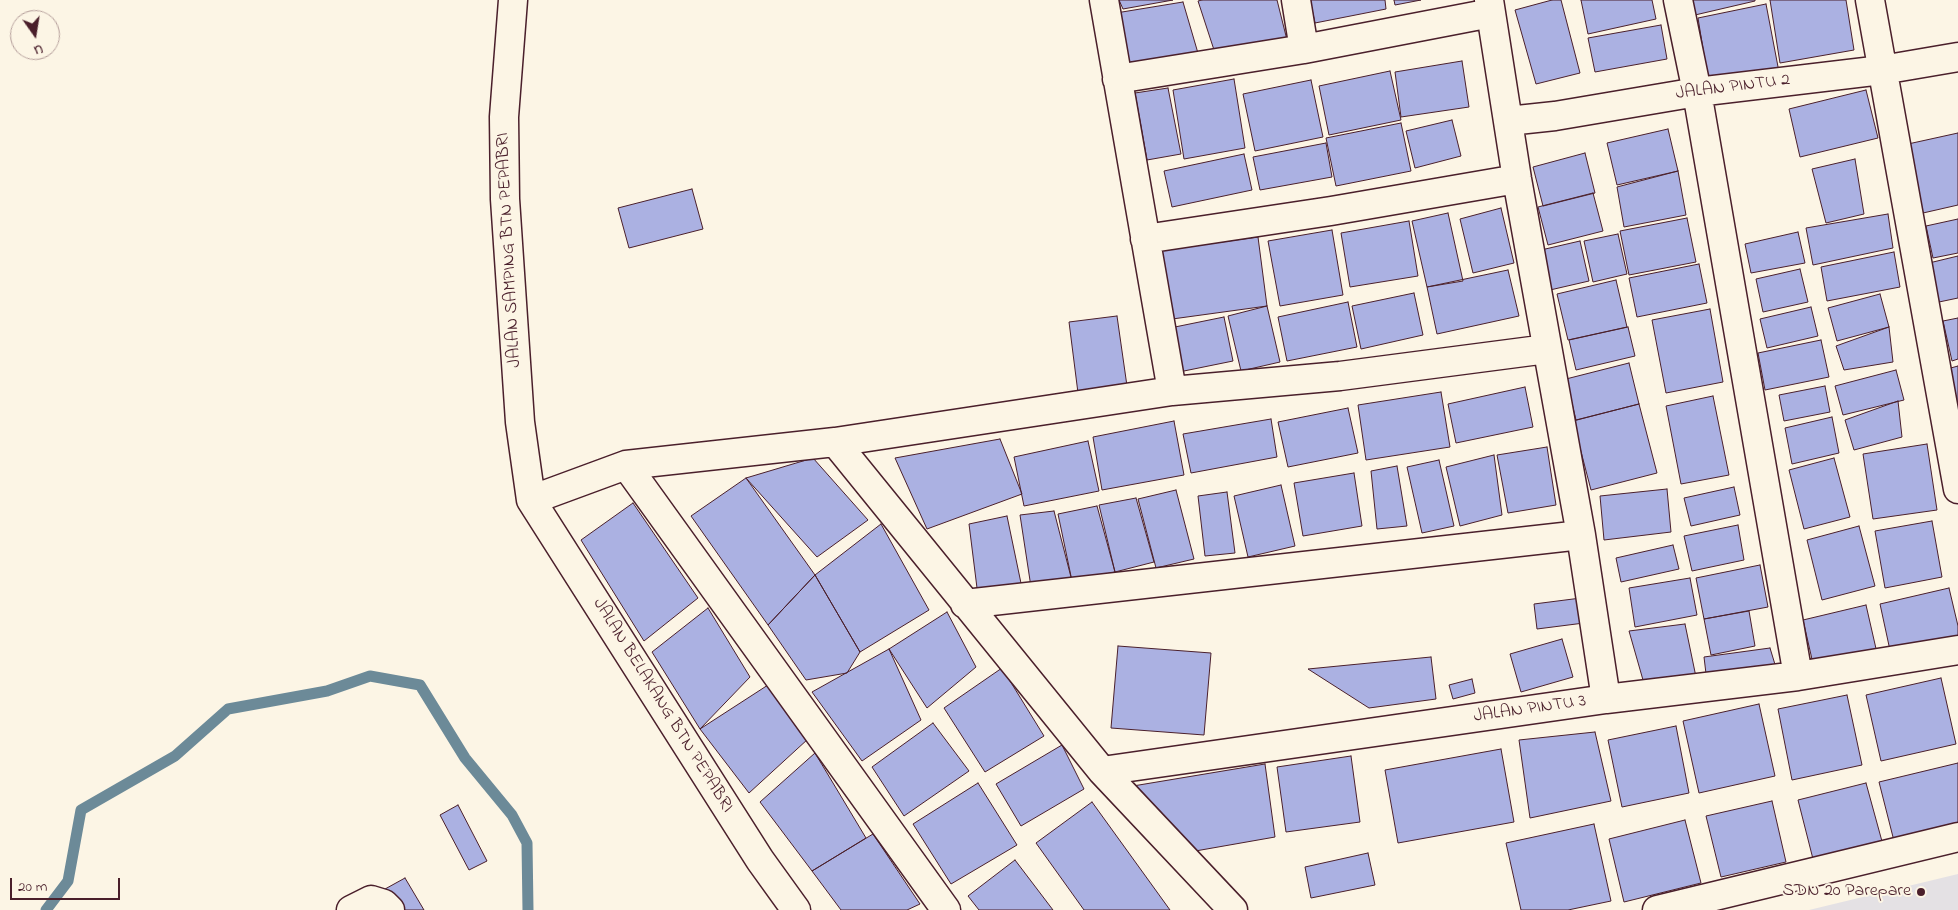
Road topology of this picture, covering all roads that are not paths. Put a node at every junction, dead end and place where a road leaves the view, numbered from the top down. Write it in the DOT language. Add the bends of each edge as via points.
graph roads {
  1 [pos="513,0"];
  2 [pos="1104,0"];
  3 [pos="1296,0"];
  4 [pos="1678,0"];
  5 [pos="1870,0"];
  6 [pos="1490,6"];
  7 [pos="1304,49"];
  8 [pos="1958,57"];
  9 [pos="1882,70"];
  10 [pos="1117,79"];
  11 [pos="1697,92"];
  12 [pos="1508,121"];
  13 [pos="1517,179"];
  14 [pos="1145,239"];
  15 [pos="1547,349"];
  16 [pos="1172,391"];
  17 [pos="835,442"];
  18 [pos="626,465"];
  19 [pos="1958,489"];
  20 [pos="531,500"];
  21 [pos="1581,535"];
  22 [pos="965,604"];
  23 [pos="1958,650"];
  24 [pos="1798,676"];
  25 [pos="1606,699"];
  26 [pos="1102,771"];
  27 [pos="1958,837"];
  28 [pos="351,910"];
  29 [pos="390,910"];
  30 [pos="796,910"];
  31 [pos="946,910"];
  32 [pos="1233,910"];
  33 [pos="1657,910"];
  1 -- 20 [label="street, JALAN SAMPING BTN PEPABRI" via="504,117 505,199 520,422"];
  2 -- 10 [label="street"];
  3 -- 7 [label="street"];
  4 -- 11 [label="street"];
  5 -- 9 [label="street"];
  6 -- 7 [label="street"];
  6 -- 12 [label="street"];
  7 -- 10 [label="street"];
  8 -- 9 [label="street, JALAN PINTU 2"];
  9 -- 11 [label="street, JALAN PINTU 2"];
  9 -- 19 [label="street"];
  10 -- 14 [label="street"];
  11 -- 12 [label="street, JALAN PINTU 2"];
  11 -- 24 [label="street"];
  12 -- 13 [label="street"];
  13 -- 14 [label="street"];
  13 -- 15 [label="street"];
  14 -- 16 [label="street"];
  15 -- 16 [label="street" via="1340,376"];
  15 -- 21 [label="street"];
  16 -- 17 [label="street"];
  17 -- 18 [label="street"];
  17 -- 22 [label="street"];
  18 -- 20 [label="street"];
  18 -- 31 [label="street"];
  20 -- 30 [label="street, JALAN BELAKANG BTN PEPABRI" via="760,860"];
  21 -- 22 [label="street"];
  21 -- 25 [label="street"];
  22 -- 26 [label="street"];
  23 -- 24 [label="street, JALAN PINTU 3"];
  24 -- 25 [label="street, JALAN PINTU 3"];
  25 -- 26 [label="street, JALAN PINTU 3"];
  26 -- 32 [label="street"];
  27 -- 33 [label="street"];
  28 -- 29 [label="street" via="371,900 384,904"];
}
